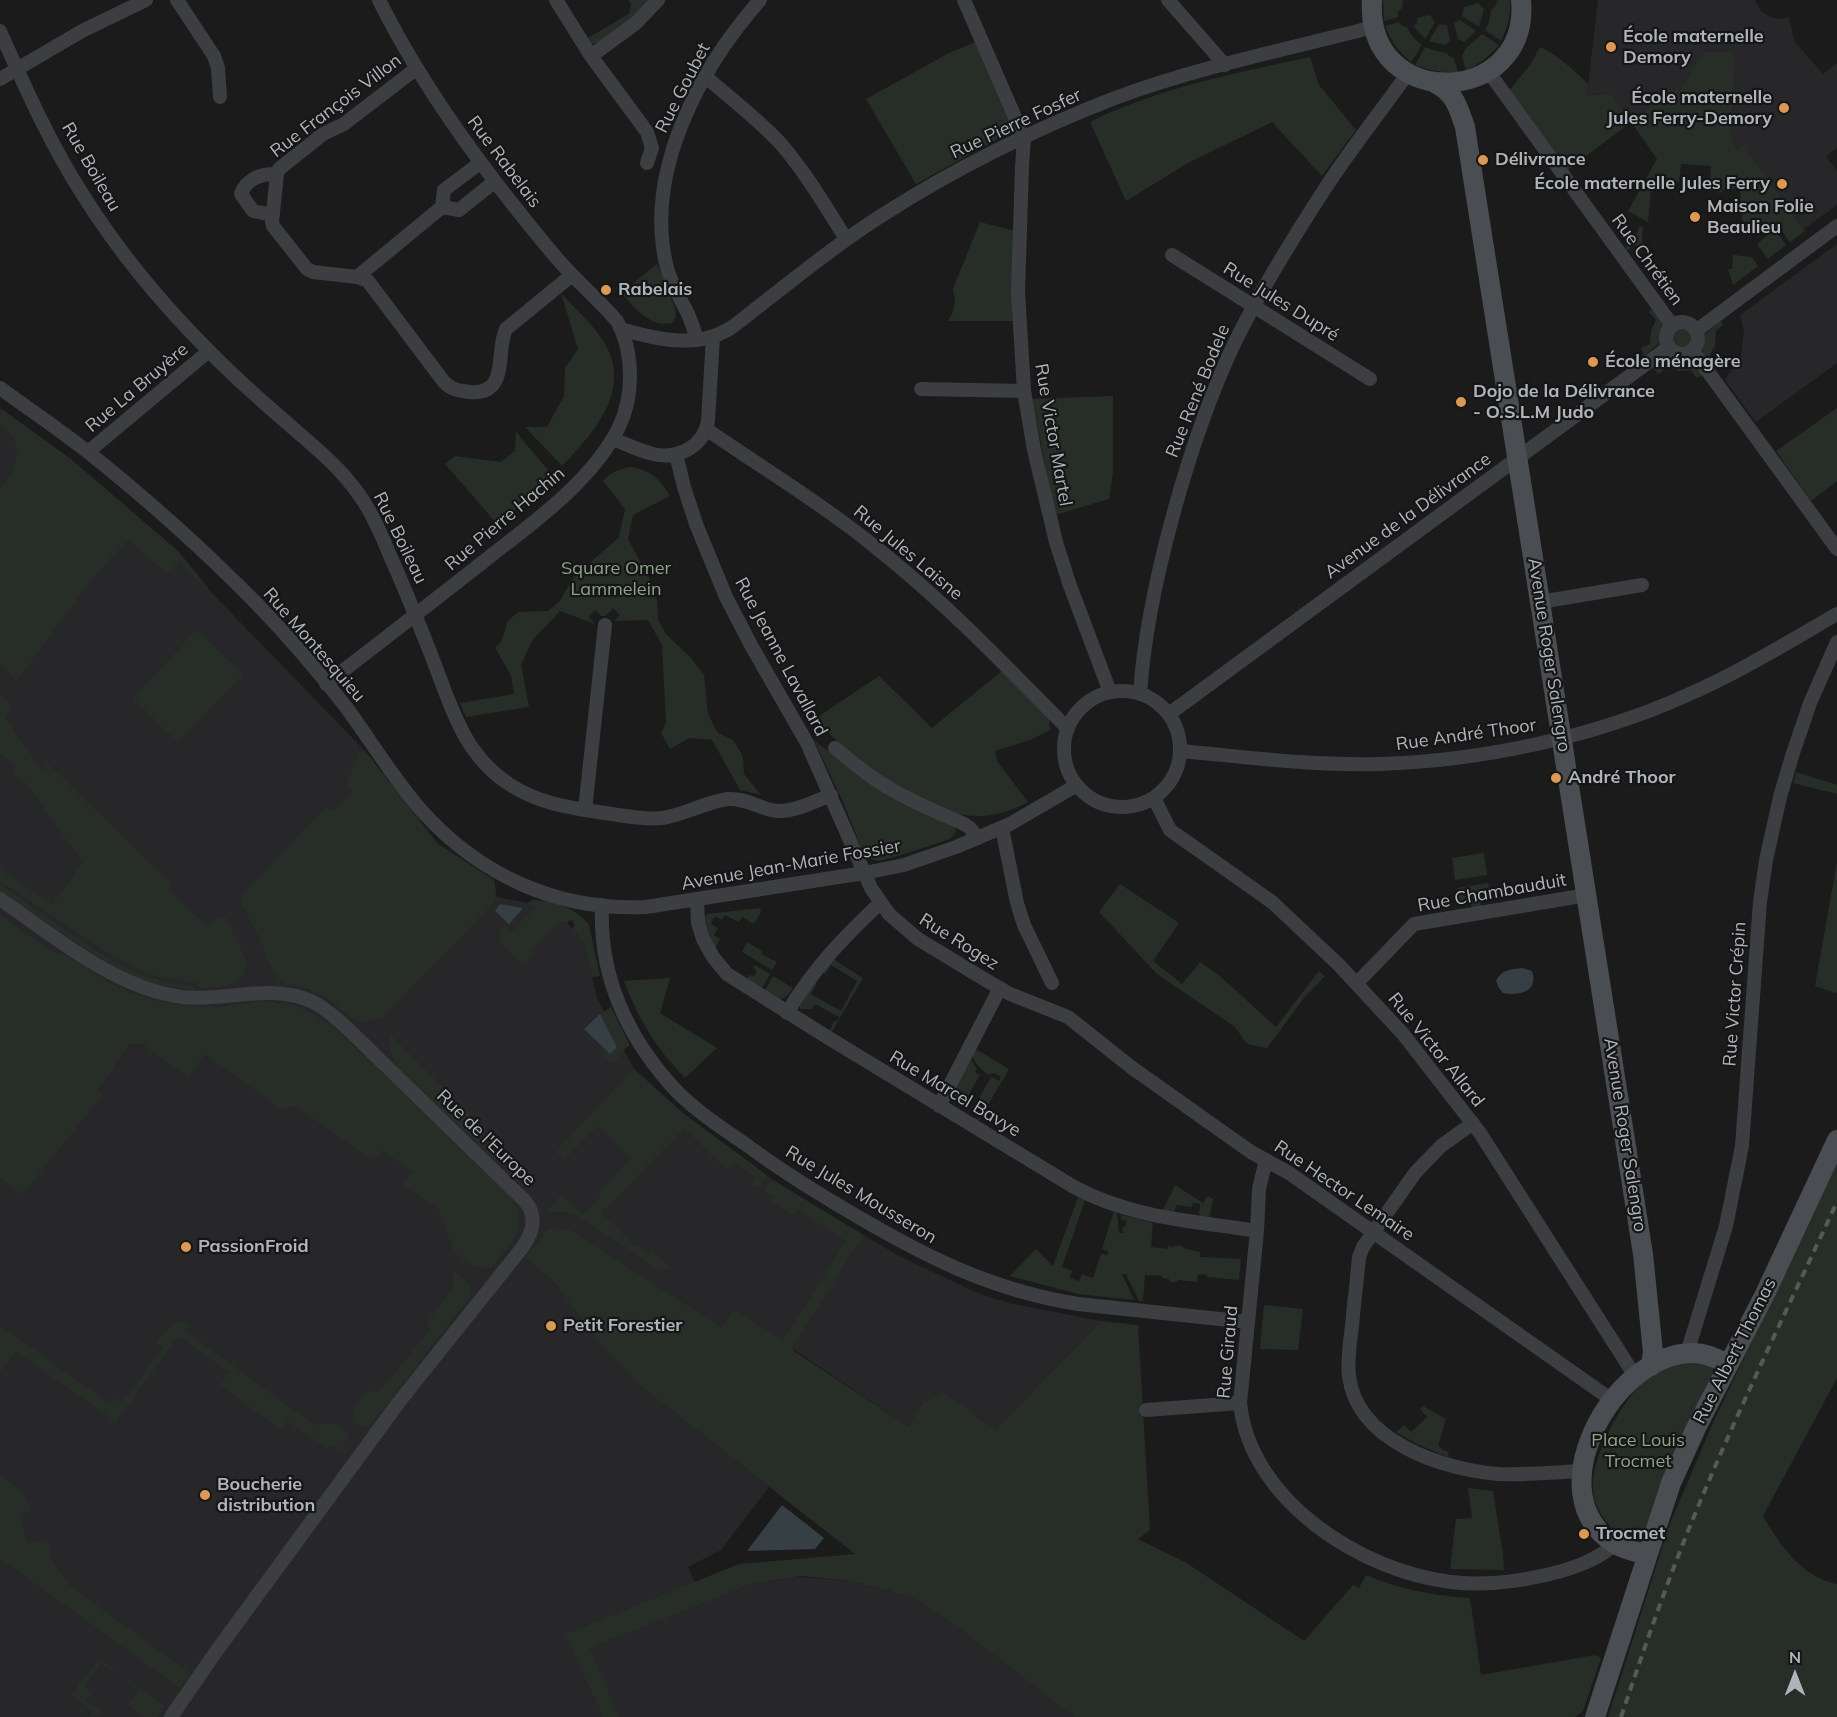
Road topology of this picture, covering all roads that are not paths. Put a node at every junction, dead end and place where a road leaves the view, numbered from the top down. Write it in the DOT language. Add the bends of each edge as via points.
graph roads {
  1 [pos="146,0"];
  2 [pos="177,0"];
  3 [pos="379,0"];
  4 [pos="556,0"];
  5 [pos="658,0"];
  6 [pos="760,0"];
  7 [pos="964,0"];
  8 [pos="1168,0"];
  9 [pos="1372,0"];
  10 [pos="1521,0"];
  11 [pos="1374,27"];
  12 [pos="0,31"];
  13 [pos="591,56"];
  14 [pos="1225,64"];
  15 [pos="17,68"];
  16 [pos="417,68"];
  17 [pos="1408,73"];
  18 [pos="1483,74"];
  19 [pos="706,77"];
  20 [pos="0,79"];
  21 [pos="1435,82"];
  22 [pos="220,97"];
  23 [pos="1465,127"];
  24 [pos="1024,138"];
  25 [pos="480,163"];
  26 [pos="647,163"];
  27 [pos="277,174"];
  28 [pos="494,182"];
  29 [pos="442,207"];
  30 [pos="273,215"];
  31 [pos="1837,226"];
  32 [pos="846,239"];
  33 [pos="1172,255"];
  34 [pos="572,274"];
  35 [pos="357,277"];
  36 [pos="1255,306"];
  37 [pos="1672,325"];
  38 [pos="621,329"];
  39 [pos="1697,330"];
  40 [pos="713,337"];
  41 [pos="697,340"];
  42 [pos="1668,347"];
  43 [pos="209,351"];
  44 [pos="1693,351"];
  45 [pos="1370,379"];
  46 [pos="0,388"];
  47 [pos="921,389"];
  48 [pos="1024,391"];
  49 [pos="706,429"];
  50 [pos="613,439"];
  51 [pos="88,452"];
  52 [pos="676,454"];
  53 [pos="1518,458"];
  54 [pos="1837,549"];
  55 [pos="1642,585"];
  56 [pos="1540,602"];
  57 [pos="1837,614"];
  58 [pos="416,615"];
  59 [pos="605,625"];
  60 [pos="1837,642"];
  61 [pos="326,684"];
  62 [pos="1110,692"];
  63 [pos="1140,694"];
  64 [pos="1169,714"];
  65 [pos="1068,729"];
  66 [pos="1562,738"];
  67 [pos="835,748"];
  68 [pos="1181,751"];
  69 [pos="1077,785"];
  70 [pos="831,795"];
  71 [pos="1154,798"];
  72 [pos="585,810"];
  73 [pos="1002,828"];
  74 [pos="978,838"];
  75 [pos="864,873"];
  76 [pos="1587,895"];
  77 [pos="0,899"];
  78 [pos="697,899"];
  79 [pos="880,903"];
  80 [pos="602,905"];
  81 [pos="1052,983"];
  82 [pos="1357,983"];
  83 [pos="1000,988"];
  84 [pos="787,1012"];
  85 [pos="1058,1012"];
  86 [pos="939,1106"];
  87 [pos="1473,1123"];
  88 [pos="1837,1140"];
  89 [pos="1266,1160"];
  90 [pos="1257,1231"];
  91 [pos="1374,1232"];
  92 [pos="1643,1254"];
  93 [pos="1248,1322"];
  94 [pos="1680,1355"];
  95 [pos="1729,1364"];
  96 [pos="1643,1371"];
  97 [pos="1612,1400"];
  98 [pos="1240,1403"];
  99 [pos="1146,1410"];
  100 [pos="1582,1471"];
  101 [pos="1616,1544"];
  102 [pos="1647,1555"];
  103 [pos="1596,1713"];
  104 [pos="171,1717"];
  1 -- 15 [label="street"];
  2 -- 22 [label="street" via="214,56"];
  3 -- 16 [label="street, Rue Rabelais"];
  4 -- 13 [label="street"];
  5 -- 13 [label="street" via="636,23"];
  6 -- 19 [label="street, Rue Goubet" via="734,31"];
  7 -- 24 [label="street"];
  8 -- 14 [label="street"];
  9 -- 11 [label="street"];
  10 -- 18 [label="street" via="1520,25 1512,45"];
  11 -- 14 [label="street, Rue Pierre Fosfer"];
  11 -- 17 [label="street" via="1386,53"];
  12 -- 15 [label="street, Rue Boileau"];
  13 -- 26 [label="street" via="647,132 652,148"];
  14 -- 24 [label="street, Rue Pierre Fosfer" via="1116,98"];
  15 -- 20 [label="street"];
  15 -- 43 [label="street, Rue Boileau" via="95,214"];
  16 -- 25 [label="street, Rue Rabelais"];
  16 -- 27 [label="street, Rue François Villon" via="344,124 323,134"];
  17 -- 21 [label="street"];
  17 -- 36 [label="street, Rue René Bodele" via="1327,185"];
  18 -- 21 [label="street" via="1457,83"];
  18 -- 23 [label="street, Avenue Roger Salengro" via="1468,89"];
  18 -- 37 [label="street, Rue Chrétien"];
  19 -- 32 [label="street" via="786,150"];
  19 -- 41 [label="street, Rue Goubet" via="674,144 662,219 667,269"];
  21 -- 23 [label="street, Avenue Roger Salengro" via="1452,95"];
  23 -- 53 [label="street, Avenue Roger Salengro"];
  24 -- 32 [label="street, Rue Pierre Fosfer" via="931,186"];
  24 -- 48 [label="street, Rue Victor Martel" via="1018,291"];
  25 -- 28 [label="street, Rue Rabelais"];
  25 -- 29 [label="street" via="444,190"];
  27 -- 30 [label="street, Rue François Villon"];
  27 -- 30 [label="street, Rue François Villon" via="259,176 241,194 253,211"];
  28 -- 29 [label="street" via="459,210"];
  28 -- 34 [label="street, Rue Rabelais"];
  29 -- 35 [label="street"];
  30 -- 35 [label="street" via="273,226 307,269"];
  31 -- 39 [label="street"];
  32 -- 40 [label="street, Rue Pierre Fosfer" via="727,331"];
  33 -- 36 [label="street, Rue Jules Dupré"];
  34 -- 35 [label="street" via="506,329 496,381 475,392 448,387 372,285"];
  34 -- 38 [label="street, Rue Rabelais"];
  36 -- 45 [label="street, Rue Jules Dupré"];
  36 -- 63 [label="street, Rue René Bodele" via="1215,388 1181,485 1154,591"];
  37 -- 39 [label="street" via="1683,322"];
  37 -- 42 [label="street" via="1667,333"];
  38 -- 41 [label="street, Rue Pierre Fosfer" via="666,340"];
  38 -- 50 [label="street, Rue Pierre Hachin" via="629,362 629,389 626,410"];
  39 -- 44 [label="street" via="1699,339"];
  40 -- 41 [label="street, Rue Pierre Fosfer"];
  40 -- 49 [label="street"];
  42 -- 44 [label="street" via="1683,355"];
  42 -- 53 [label="street, Avenue de la Délivrance"];
  43 -- 51 [label="street, Rue La Bruyère"];
  43 -- 58 [label="street, Rue Boileau" via="349,480 375,521"];
  44 -- 54 [label="street"];
  46 -- 51 [label="street, Rue Montesquieu"];
  47 -- 48 [label="street"];
  48 -- 62 [label="street, Rue Victor Martel" via="1056,542"];
  49 -- 52 [label="street" via="693,446"];
  49 -- 65 [label="street, Rue Jules Laisne" via="818,503 897,564 974,633"];
  50 -- 52 [label="street" via="653,454"];
  50 -- 58 [label="street, Rue Pierre Hachin" via="583,476 549,508"];
  51 -- 61 [label="street, Rue Montesquieu" via="216,563"];
  52 -- 70 [label="street, Rue Jeanne Lavallard" via="693,516 726,597 799,727"];
  53 -- 56 [label="street, Avenue Roger Salengro"];
  53 -- 64 [label="street, Avenue de la Délivrance"];
  55 -- 56 [label="street"];
  56 -- 66 [label="street, Avenue Roger Salengro"];
  57 -- 66 [label="street, Rue André Thoor" via="1752,664 1683,697"];
  58 -- 61 [label="street, Rue Pierre Hachin"];
  58 -- 72 [label="street, Rue Boileau" via="459,727 481,760 529,796"];
  59 -- 72 [label="street"];
  60 -- 94 [label="street, Rue Victor Crépin" via="1810,703 1780,796 1760,902 1742,1146 1726,1226"];
  61 -- 80 [label="street, Rue Montesquieu" via="421,810 469,853 520,885"];
  62 -- 63 [label="street"];
  62 -- 65 [label="street" via="1082,708"];
  63 -- 64 [label="street"];
  64 -- 68 [label="street" via="1178,731"];
  65 -- 69 [label="street" via="1064,752"];
  66 -- 68 [label="street, Rue André Thoor" via="1449,758 1380,764 1295,762"];
  66 -- 76 [label="street, Avenue Roger Salengro"];
  67 -- 74 [label="street" via="883,785 964,824"];
  68 -- 71 [label="street" via="1174,777"];
  69 -- 71 [label="street" via="1089,796 1113,806 1138,805"];
  69 -- 73 [label="street, Avenue Jean-Marie Fossier"];
  70 -- 72 [label="street, Rue Boileau" via="777,811 745,800 728,799 659,818"];
  70 -- 75 [label="street, Rue Jeanne Lavallard"];
  71 -- 82 [label="street, Rue Victor Allard" via="1170,830 1272,902"];
  73 -- 74 [label="street, Avenue Jean-Marie Fossier"];
  73 -- 81 [label="street" via="1024,925"];
  74 -- 75 [label="street, Avenue Jean-Marie Fossier" via="912,862"];
  75 -- 78 [label="street, Avenue Jean-Marie Fossier"];
  75 -- 79 [label="street, Rue Rogez"];
  76 -- 82 [label="street, Rue Chambauduit" via="1414,924"];
  76 -- 92 [label="street, Avenue Roger Salengro"];
  77 -- 104 [label="street, Rue de l'Europe" via="137,986 196,998 271,992 306,999 322,1007 525,1201 533,1215 532,1228 522,1248 399,1402"];
  78 -- 80 [label="street, Avenue Jean-Marie Fossier" via="646,907"];
  78 -- 84 [label="street, Rue Marcel Bavye" via="703,939 722,968"];
  79 -- 83 [label="street, Rue Rogez" via="910,934"];
  79 -- 84 [label="street" via="824,959"];
  80 -- 93 [label="street, Rue Jules Mousseron" via="602,939 610,978 625,1016 652,1061 689,1103 804,1185 927,1255 1011,1290 1078,1304"];
  82 -- 87 [label="street, Rue Victor Allard"];
  83 -- 85 [label="street, Rue Rogez"];
  83 -- 86 [label="street"];
  84 -- 86 [label="street, Rue Marcel Bavye"];
  85 -- 89 [label="street, Rue Hector Lemaire"];
  86 -- 90 [label="street, Rue Marcel Bavye" via="1101,1201 1146,1214"];
  87 -- 91 [label="street" via="1420,1167"];
  87 -- 96 [label="street, Rue Victor Allard"];
  88 -- 95 [label="street, Rue Albert Thomas"];
  89 -- 90 [label="street, Rue Giraud" via="1260,1183"];
  89 -- 91 [label="street, Rue Hector Lemaire"];
  90 -- 93 [label="street, Rue Giraud"];
  91 -- 97 [label="street, Rue Hector Lemaire"];
  91 -- 100 [label="street" via="1359,1257 1349,1357 1351,1384 1370,1419 1409,1450 1457,1467 1502,1474"];
  92 -- 94 [label="street, Avenue Roger Salengro" via="1665,1349"];
  92 -- 96 [label="street, Avenue Roger Salengro" via="1653,1352"];
  93 -- 98 [label="street, Rue Giraud"];
  94 -- 95 [label="street" via="1697,1353"];
  94 -- 96 [label="street"];
  95 -- 102 [label="street, Rue Albert Thomas" via="1682,1458"];
  96 -- 97 [label="street"];
  97 -- 100 [label="street" via="1587,1448"];
  98 -- 99 [label="street"];
  98 -- 101 [label="street, Rue Giraud" via="1244,1428 1257,1459 1296,1508 1358,1553 1395,1569 1451,1582 1513,1581 1591,1561"];
  100 -- 101 [label="street" via="1587,1508 1598,1528"];
  101 -- 102 [label="street"];
  102 -- 103 [label="street, Rue Albert Thomas"];
}
